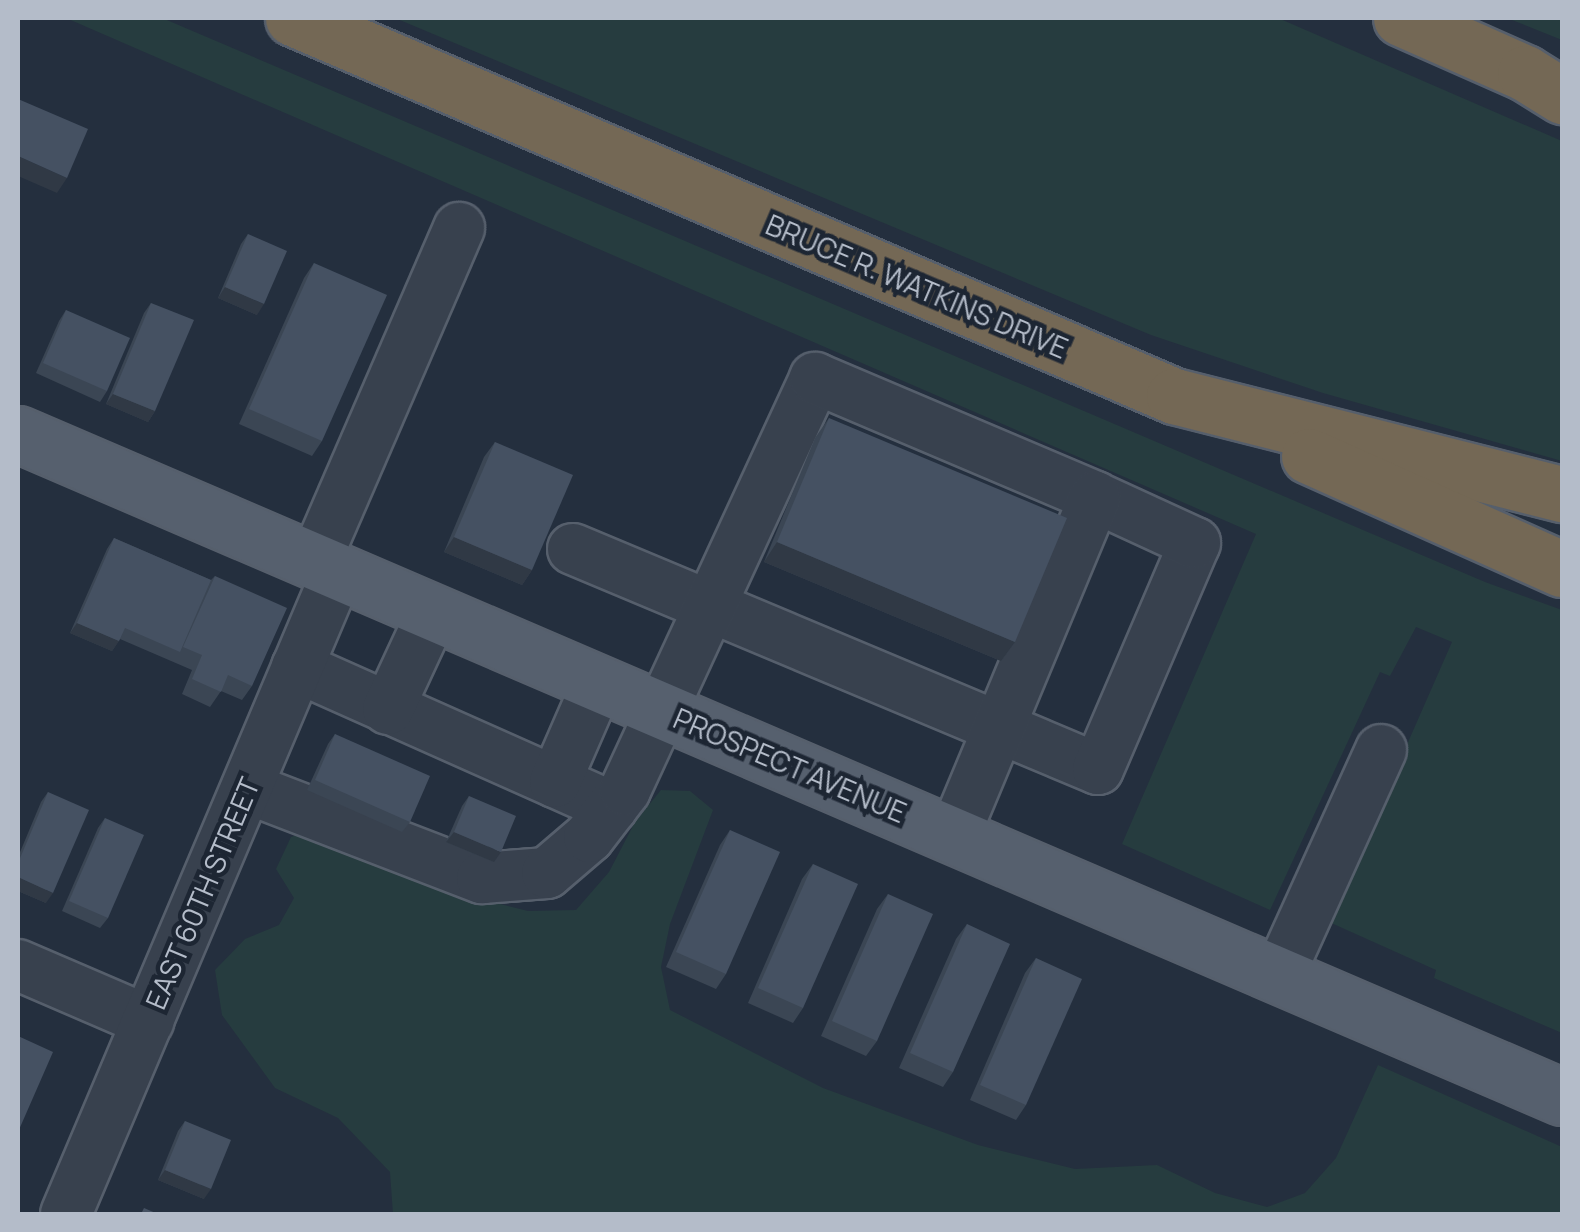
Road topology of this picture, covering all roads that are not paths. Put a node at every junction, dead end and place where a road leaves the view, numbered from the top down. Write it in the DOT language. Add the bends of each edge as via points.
graph roads {
  1 [pos="293,18"];
  2 [pos="1400,18"];
  3 [pos="1550,83"];
  4 [pos="459,228"];
  5 [pos="1174,396"];
  6 [pos="18,434"];
  7 [pos="1562,494"];
  8 [pos="1096,497"];
  9 [pos="573,549"];
  10 [pos="326,566"];
  11 [pos="1562,569"];
  12 [pos="711,607"];
  13 [pos="434,612"];
  14 [pos="297,667"];
  15 [pos="598,683"];
  16 [pos="388,708"];
  17 [pos="664,712"];
  18 [pos="999,728"];
  19 [pos="1381,750"];
  20 [pos="555,782"];
  21 [pos="246,788"];
  22 [pos="612,807"];
  23 [pos="954,835"];
  24 [pos="18,965"];
  25 [pos="1279,975"];
  26 [pos="148,1021"];
  27 [pos="1562,1097"];
  28 [pos="66,1214"];
  1 -- 5 [label="highway, BRUCE R. WATKINS DRIVE"];
  2 -- 3 [label="highway"];
  4 -- 10 [label="street, EAST 60TH STREET"];
  5 -- 7 [label="highway, BRUCE R. WATKINS DRIVE"];
  5 -- 11 [label="highway"];
  6 -- 10 [label="main road, PROSPECT AVENUE"];
  8 -- 12 [label="street" via="815,378"];
  8 -- 18 [label="street"];
  8 -- 18 [label="street" via="1195,543 1098,769"];
  9 -- 12 [label="street"];
  10 -- 13 [label="main road, PROSPECT AVENUE"];
  10 -- 14 [label="street, EAST 60TH STREET"];
  12 -- 17 [label="street"];
  12 -- 18 [label="street"];
  13 -- 15 [label="main road, PROSPECT AVENUE"];
  13 -- 16 [label="street"];
  14 -- 16 [label="street"];
  14 -- 21 [label="street, EAST 60TH STREET"];
  15 -- 17 [label="main road, PROSPECT AVENUE"];
  15 -- 20 [label="street"];
  16 -- 20 [label="street"];
  17 -- 22 [label="street"];
  17 -- 23 [label="main road, PROSPECT AVENUE"];
  18 -- 23 [label="street"];
  19 -- 25 [label="street"];
  20 -- 22 [label="street"];
  21 -- 22 [label="street" via="482,878 547,873"];
  21 -- 26 [label="street, EAST 60TH STREET"];
  23 -- 25 [label="main road, PROSPECT AVENUE"];
  24 -- 26 [label="street"];
  25 -- 27 [label="main road, PROSPECT AVENUE"];
  26 -- 28 [label="street, EAST 60TH STREET"];
}
